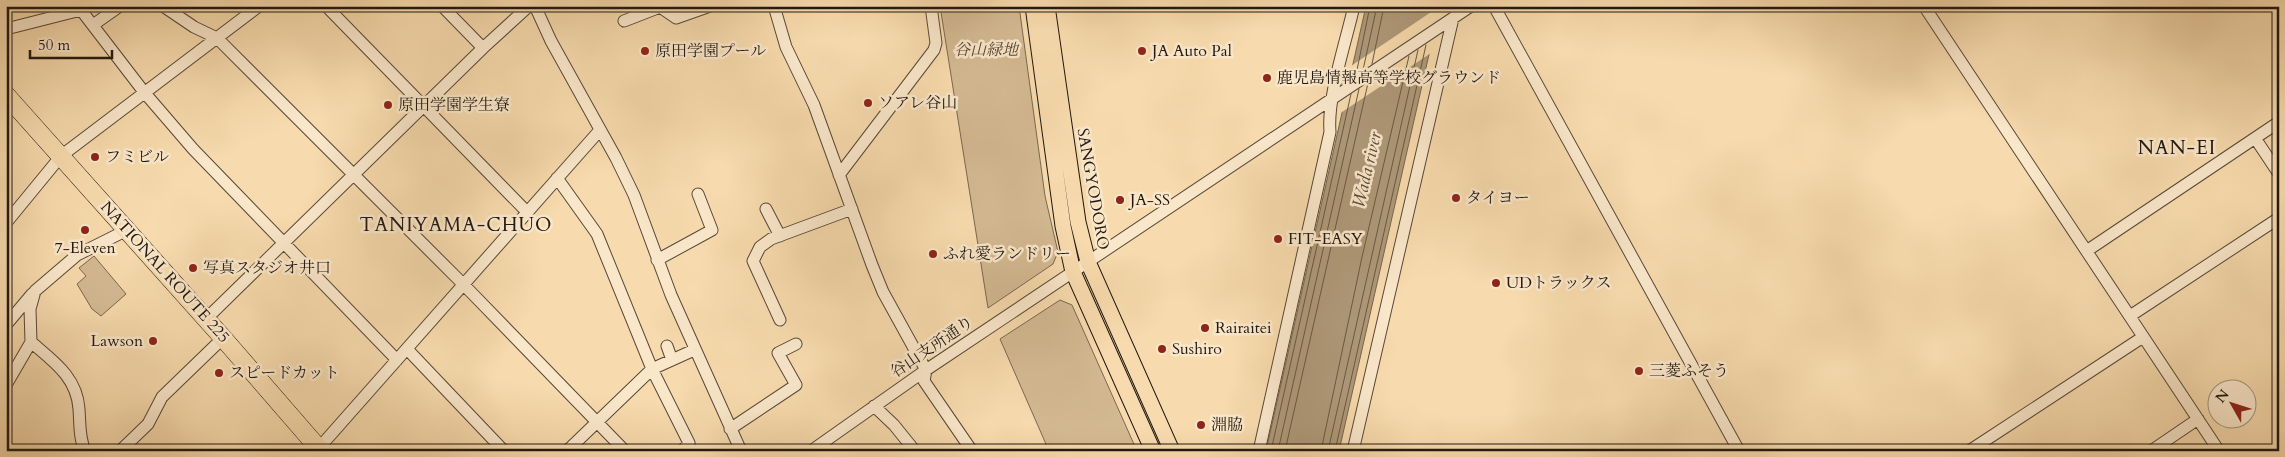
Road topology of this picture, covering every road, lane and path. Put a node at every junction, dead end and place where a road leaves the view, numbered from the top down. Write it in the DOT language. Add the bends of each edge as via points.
graph roads {
  1 [pos="120,6"];
  2 [pos="163,6"];
  3 [pos="260,6"];
  4 [pos="326,6"];
  5 [pos="442,6"];
  6 [pos="529,6"];
  7 [pos="535,6"];
  8 [pos="710,6"];
  9 [pos="774,6"];
  10 [pos="931,6"];
  11 [pos="1033,6"];
  12 [pos="1047,6"];
  13 [pos="1354,6"];
  14 [pos="1471,6"];
  15 [pos="1494,6"];
  16 [pos="1924,6"];
  17 [pos="1450,20"];
  18 [pos="624,21"];
  19 [pos="93,25"];
  20 [pos="6,29"];
  21 [pos="217,38"];
  22 [pos="483,48"];
  23 [pos="144,92"];
  24 [pos="6,95"];
  25 [pos="1332,99"];
  26 [pos="425,106"];
  27 [pos="2279,122"];
  28 [pos="600,130"];
  29 [pos="2255,138"];
  30 [pos="61,156"];
  31 [pos="354,174"];
  32 [pos="2279,174"];
  33 [pos="839,175"];
  34 [pos="557,178"];
  35 [pos="698,194"];
  36 [pos="766,209"];
  37 [pos="852,209"];
  38 [pos="527,212"];
  39 [pos="2279,218"];
  40 [pos="6,223"];
  41 [pos="127,230"];
  42 [pos="780,236"];
  43 [pos="283,244"];
  44 [pos="2088,250"];
  45 [pos="658,260"];
  46 [pos="1088,262"];
  47 [pos="1073,272"];
  48 [pos="462,284"];
  49 [pos="35,291"];
  50 [pos="2130,316"];
  51 [pos="206,319"];
  52 [pos="780,320"];
  53 [pos="6,325"];
  54 [pos="2143,337"];
  55 [pos="223,338"];
  56 [pos="31,342"];
  57 [pos="796,344"];
  58 [pos="667,346"];
  59 [pos="407,349"];
  60 [pos="694,350"];
  61 [pos="397,360"];
  62 [pos="672,360"];
  63 [pos="652,369"];
  64 [pos="926,370"];
  65 [pos="6,385"];
  66 [pos="874,406"];
  67 [pos="2198,419"];
  68 [pos="597,422"];
  69 [pos="730,429"];
  70 [pos="320,449"];
  71 [pos="85,451"];
  72 [pos="120,451"];
  73 [pos="504,451"];
  74 [pos="567,451"];
  75 [pos="625,451"];
  76 [pos="682,451"];
  77 [pos="741,451"];
  78 [pos="811,451"];
  79 [pos="915,451"];
  80 [pos="972,451"];
  81 [pos="1153,451"];
  82 [pos="1172,451"];
  83 [pos="1259,451"];
  84 [pos="1353,451"];
  85 [pos="1739,451"];
  86 [pos="1969,451"];
  87 [pos="2151,451"];
  88 [pos="2219,451"];
  1 -- 19 [label="street"];
  2 -- 21 [label="street" via="194,28"];
  3 -- 21 [label="street"];
  4 -- 26 [label="street"];
  5 -- 22 [label="street"];
  6 -- 22 [label="street"];
  7 -- 28 [label="street"];
  8 -- 18 [label="street" via="676,18 660,8"];
  9 -- 33 [label="street" via="786,47 814,106"];
  10 -- 33 [label="street" via="934,50"];
  11 -- 47 [label="main road, SANGYODORO" via="1063,226"];
  12 -- 46 [label="main road, SANGYODORO" via="1077,214"];
  13 -- 25 [label="street"];
  14 -- 17 [label="street, 谷山支所通り"];
  15 -- 85 [label="street"];
  16 -- 44 [label="street"];
  17 -- 25 [label="street, 谷山支所通り"];
  17 -- 84 [label="street"];
  19 -- 20 [label="street" via="81,10"];
  19 -- 23 [label="street"];
  21 -- 23 [label="street"];
  21 -- 31 [label="street"];
  22 -- 26 [label="street"];
  23 -- 30 [label="street"];
  23 -- 43 [label="street"];
  24 -- 30 [label="highway, NATIONAL ROUTE 225"];
  25 -- 46 [label="street, 谷山支所通り"];
  25 -- 83 [label="street" via="1330,132"];
  26 -- 31 [label="street"];
  26 -- 38 [label="street"];
  27 -- 29 [label="street"];
  28 -- 34 [label="street"];
  28 -- 45 [label="street" via="634,195"];
  29 -- 32 [label="street"];
  29 -- 44 [label="street"];
  30 -- 40 [label="street"];
  30 -- 41 [label="highway, NATIONAL ROUTE 225"];
  31 -- 43 [label="street"];
  31 -- 48 [label="street"];
  33 -- 37 [label="street"];
  34 -- 38 [label="street"];
  34 -- 63 [label="street" via="596,234"];
  35 -- 45 [label="street" via="712,230"];
  36 -- 42 [label="street"];
  37 -- 42 [label="street"];
  37 -- 64 [label="street" via="883,292"];
  38 -- 48 [label="street"];
  39 -- 50 [label="street"];
  41 -- 49 [label="street" via="77,255"];
  41 -- 51 [label="highway, NATIONAL ROUTE 225"];
  42 -- 52 [label="street" via="763,244 753,261"];
  43 -- 51 [label="street"];
  43 -- 61 [label="street"];
  44 -- 50 [label="street"];
  45 -- 60 [label="street"];
  46 -- 47 [label="street, 谷山支所通り"];
  46 -- 82 [label="main road, SANGYODORO"];
  47 -- 64 [label="street, 谷山支所通り"];
  47 -- 81 [label="main road, SANGYODORO"];
  48 -- 59 [label="street"];
  48 -- 68 [label="street"];
  49 -- 53 [label="street"];
  49 -- 56 [label="street" via="30,309"];
  50 -- 54 [label="street"];
  51 -- 55 [label="highway, NATIONAL ROUTE 225"];
  54 -- 67 [label="street"];
  54 -- 86 [label="street"];
  55 -- 70 [label="highway, NATIONAL ROUTE 225"];
  55 -- 72 [label="street" via="162,397 148,424"];
  56 -- 65 [label="street"];
  56 -- 71 [label="street" via="70,378 79,402"];
  57 -- 69 [label="street" via="778,353 796,385"];
  58 -- 62 [label="street"];
  59 -- 61 [label="street"];
  59 -- 73 [label="street"];
  60 -- 62 [label="street"];
  60 -- 69 [label="street"];
  61 -- 70 [label="street"];
  62 -- 63 [label="street"];
  63 -- 68 [label="street"];
  63 -- 76 [label="street" via="690,443"];
  64 -- 66 [label="street, 谷山支所通り"];
  64 -- 80 [label="street" via="924,381"];
  66 -- 78 [label="street, 谷山支所通り"];
  66 -- 79 [label="street"];
  67 -- 87 [label="street"];
  67 -- 88 [label="street"];
  68 -- 74 [label="street"];
  68 -- 75 [label="street"];
  69 -- 77 [label="street"];
}
